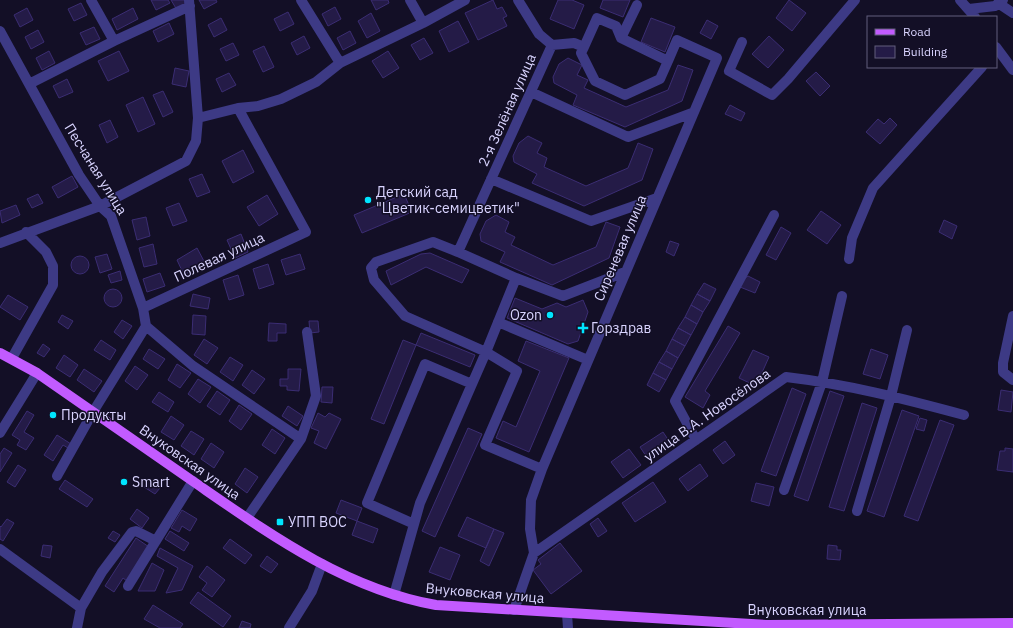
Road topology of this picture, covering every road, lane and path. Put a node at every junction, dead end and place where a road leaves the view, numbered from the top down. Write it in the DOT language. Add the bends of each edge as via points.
graph roads {
  1 [pos="91,0"];
  2 [pos="301,0"];
  3 [pos="410,0"];
  4 [pos="465,0"];
  5 [pos="518,0"];
  6 [pos="855,0"];
  7 [pos="960,0"];
  8 [pos="1001,2"];
  9 [pos="189,3"];
  10 [pos="637,5"];
  11 [pos="972,13"];
  12 [pos="1013,13"];
  13 [pos="423,23"];
  14 [pos="0,31"];
  15 [pos="621,38"];
  16 [pos="114,41"];
  17 [pos="742,42"];
  18 [pos="552,45"];
  19 [pos="584,47"];
  20 [pos="997,49"];
  21 [pos="668,62"];
  22 [pos="340,63"];
  23 [pos="981,68"];
  24 [pos="1013,70"];
  25 [pos="29,84"];
  26 [pos="531,92"];
  27 [pos="238,108"];
  28 [pos="692,113"];
  29 [pos="198,118"];
  30 [pos="491,179"];
  31 [pos="656,198"];
  32 [pos="100,206"];
  33 [pos="774,215"];
  34 [pos="26,232"];
  35 [pos="0,243"];
  36 [pos="458,252"];
  37 [pos="849,259"];
  38 [pos="625,272"];
  39 [pos="516,278"];
  40 [pos="842,296"];
  41 [pos="143,308"];
  42 [pos="1013,316"];
  43 [pos="498,322"];
  44 [pos="146,326"];
  45 [pos="907,330"];
  46 [pos="307,332"];
  47 [pos="486,352"];
  48 [pos="0,353"];
  49 [pos="12,358"];
  50 [pos="588,360"];
  51 [pos="37,374"];
  52 [pos="1013,380"];
  53 [pos="822,382"];
  54 [pos="472,384"];
  55 [pos="891,396"];
  56 [pos="93,412"];
  57 [pos="964,415"];
  58 [pos="0,433"];
  59 [pos="300,439"];
  60 [pos="696,440"];
  61 [pos="542,469"];
  62 [pos="57,476"];
  63 [pos="193,481"];
  64 [pos="784,490"];
  65 [pos="857,511"];
  66 [pos="247,518"];
  67 [pos="414,524"];
  68 [pos="156,541"];
  69 [pos="0,549"];
  70 [pos="534,553"];
  71 [pos="322,564"];
  72 [pos="128,586"];
  73 [pos="394,595"];
  74 [pos="81,608"];
  75 [pos="514,610"];
  76 [pos="568,614"];
  77 [pos="1013,623"];
  78 [pos="832,626"];
  79 [pos="881,626"];
  80 [pos="768,627"];
  81 [pos="77,628"];
  82 [pos="289,628"];
  83 [pos="568,628"];
  1 -- 16 [label="street"];
  2 -- 22 [label="street"];
  3 -- 13 [label="street"];
  4 -- 13 [label="street"];
  5 -- 18 [label="street, 2-я Зелёная улица" via="539,34"];
  6 -- 17 [label="street" via="772,95 729,71"];
  7 -- 11 [label="street"];
  8 -- 11 [label="street"];
  8 -- 12 [label="street"];
  9 -- 16 [label="street"];
  9 -- 29 [label="street"];
  10 -- 15 [label="street"];
  13 -- 22 [label="street"];
  14 -- 25 [label="street, Песчаная улица"];
  15 -- 19 [label="street" via="616,26 597,18"];
  15 -- 21 [label="street"];
  16 -- 25 [label="street"];
  18 -- 19 [label="street" via="574,43"];
  18 -- 26 [label="street, 2-я Зелёная улица"];
  19 -- 21 [label="street" via="581,53 595,80 625,95 660,79"];
  20 -- 24 [label="street"];
  21 -- 28 [label="street, Сиреневая улица" via="677,40 717,58"];
  22 -- 27 [label="street" via="316,82 281,99"];
  23 -- 37 [label="street" via="873,188 852,238"];
  25 -- 32 [label="street, Песчаная улица" via="79,174"];
  26 -- 28 [label="street" via="628,137"];
  26 -- 30 [label="street, 2-я Зелёная улица"];
  27 -- 29 [label="street"];
  27 -- 41 [label="street, Полевая улица" via="306,232"];
  28 -- 31 [label="street, Сиреневая улица"];
  29 -- 32 [label="street" via="196,141 186,161"];
  30 -- 31 [label="street" via="591,221"];
  30 -- 36 [label="street, 2-я Зелёная улица"];
  31 -- 38 [label="street, Сиреневая улица"];
  32 -- 34 [label="street"];
  32 -- 41 [label="street, Песчаная улица" via="111,216 118,231"];
  33 -- 60 [label="street" via="675,401"];
  34 -- 35 [label="street"];
  34 -- 49 [label="street" via="46,252 53,266 52,285"];
  36 -- 39 [label="street"];
  36 -- 47 [label="street" via="433,242 376,262 371,268 374,280 405,316"];
  38 -- 39 [label="street" via="563,296"];
  38 -- 50 [label="street, Сиреневая улица"];
  39 -- 43 [label="street"];
  40 -- 53 [label="street"];
  41 -- 44 [label="street, Песчаная улица"];
  42 -- 52 [label="street" via="1003,372"];
  43 -- 47 [label="street"];
  43 -- 50 [label="street"];
  44 -- 56 [label="street"];
  44 -- 59 [label="street" via="193,366"];
  45 -- 55 [label="street"];
  46 -- 59 [label="street" via="316,396"];
  47 -- 54 [label="street"];
  47 -- 61 [label="street" via="517,371 485,445"];
  48 -- 49 [label="main road, Внуковская улица"];
  49 -- 51 [label="main road, Внуковская улица"];
  50 -- 61 [label="street, Сиреневая улица"];
  51 -- 56 [label="main road, Внуковская улица"];
  51 -- 58 [label="street"];
  53 -- 55 [label="street, улица В.А. Новосёлова"];
  53 -- 60 [label="street, улица В.А. Новосёлова" via="786,377"];
  53 -- 64 [label="street"];
  54 -- 67 [label="street" via="420,502"];
  54 -- 67 [label="street" via="425,364 367,503"];
  55 -- 57 [label="street, улица В.А. Новосёлова"];
  55 -- 65 [label="street"];
  56 -- 62 [label="street"];
  56 -- 63 [label="main road, Внуковская улица"];
  59 -- 66 [label="street"];
  60 -- 70 [label="street, улица В.А. Новосёлова"];
  61 -- 70 [label="street, Сиреневая улица" via="531,500 530,529"];
  63 -- 66 [label="main road, Внуковская улица"];
  63 -- 68 [label="street"];
  66 -- 71 [label="main road, Внуковская улица"];
  67 -- 73 [label="street"];
  68 -- 72 [label="street"];
  68 -- 74 [label="street" via="136,531 132,532 102,572"];
  69 -- 74 [label="street"];
  70 -- 75 [label="street, Сиреневая улица"];
  71 -- 73 [label="main road, Внуковская улица"];
  71 -- 82 [label="street" via="312,591"];
  73 -- 75 [label="main road, Внуковская улица" via="436,605"];
  74 -- 81 [label="street"];
  75 -- 76 [label="main road, Внуковская улица"];
  76 -- 80 [label="main road, Внуковская улица"];
  76 -- 83 [label="street"];
  77 -- 79 [label="main road, Внуковская улица"];
  78 -- 79 [label="main road, Внуковская улица"];
  78 -- 80 [label="main road, Внуковская улица"];
}
